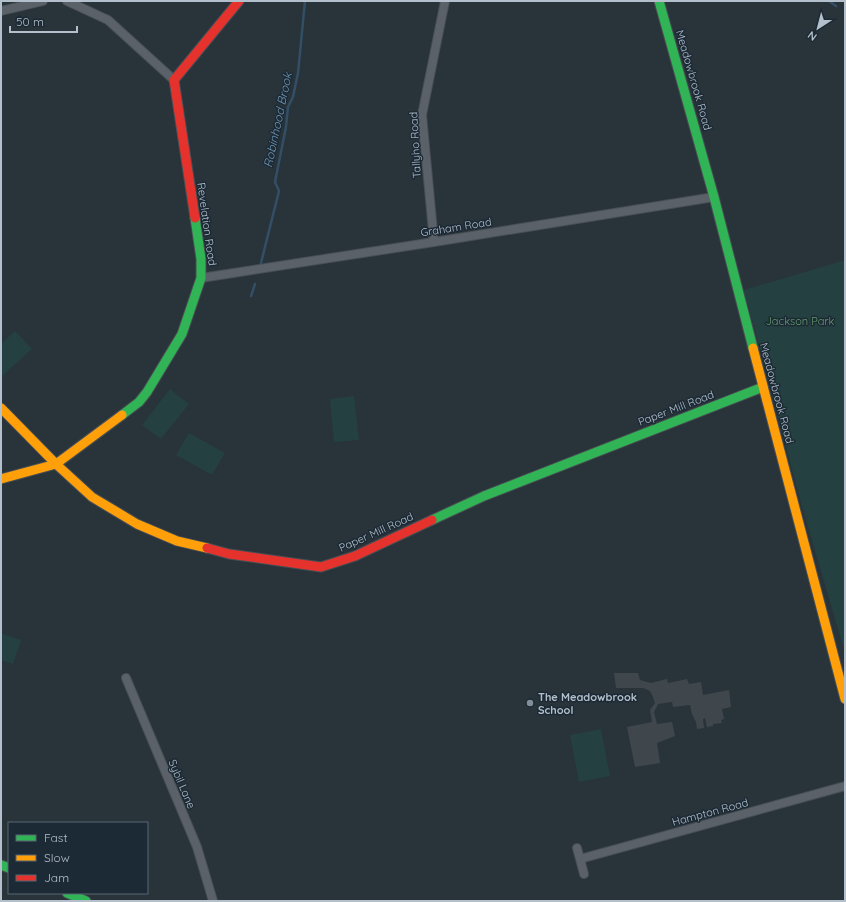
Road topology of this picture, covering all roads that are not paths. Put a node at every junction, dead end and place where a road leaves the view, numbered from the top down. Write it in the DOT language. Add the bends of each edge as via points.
graph roads {
  1 [pos="43,1"];
  2 [pos="67,1"];
  3 [pos="239,1"];
  4 [pos="445,1"];
  5 [pos="659,1"];
  6 [pos="1,11"];
  7 [pos="174,80"];
  8 [pos="714,197"];
  9 [pos="434,242"];
  10 [pos="202,278"];
  11 [pos="763,387"];
  12 [pos="1,408"];
  13 [pos="56,464"];
  14 [pos="1,479"];
  15 [pos="126,678"];
  16 [pos="845,699"];
  17 [pos="845,786"];
  18 [pos="577,848"];
  19 [pos="580,858"];
  20 [pos="584,874"];
  21 [pos="70,894"];
  22 [pos="86,901"];
  23 [pos="214,901"];
  1 -- 6 [label="street"];
  2 -- 7 [label="street" via="108,20"];
  3 -- 7 [label="street"];
  4 -- 9 [label="street, Tallyho Road" via="422,115"];
  5 -- 8 [label="street, Meadowbrook Road"];
  7 -- 10 [label="street, Revelation Road"];
  8 -- 9 [label="street, Graham Road"];
  8 -- 11 [label="street, Meadowbrook Road"];
  9 -- 10 [label="street, Graham Road"];
  10 -- 13 [label="street, Revelation Road" via="182,334 147,392 139,402"];
  11 -- 13 [label="street, Paper Mill Road" via="484,496 355,556 321,567 230,554 177,541 137,524 92,497"];
  11 -- 16 [label="street, Meadowbrook Road"];
  12 -- 13 [label="street, Paper Mill Road"];
  13 -- 14 [label="street"];
  15 -- 23 [label="street, Sybil Lane" via="197,847"];
  17 -- 19 [label="street, Hampton Road"];
  18 -- 19 [label="street"];
  19 -- 20 [label="street"];
  21 -- 22 [label="street"];
}
